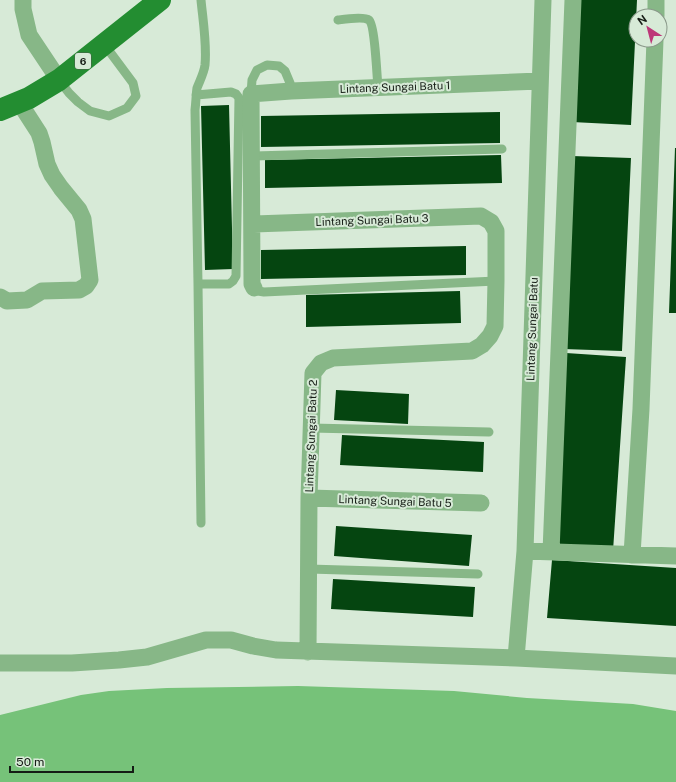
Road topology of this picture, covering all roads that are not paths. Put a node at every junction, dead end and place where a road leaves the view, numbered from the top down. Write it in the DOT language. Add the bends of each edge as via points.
graph roads {
  1 [pos="23,0"];
  2 [pos="160,0"];
  3 [pos="201,0"];
  4 [pos="543,0"];
  5 [pos="573,0"];
  6 [pos="338,20"];
  7 [pos="104,44"];
  8 [pos="655,48"];
  9 [pos="59,80"];
  10 [pos="540,81"];
  11 [pos="378,88"];
  12 [pos="291,91"];
  13 [pos="251,94"];
  14 [pos="196,95"];
  15 [pos="10,106"];
  16 [pos="502,149"];
  17 [pos="251,156"];
  18 [pos="252,224"];
  19 [pos="496,281"];
  20 [pos="198,284"];
  21 [pos="254,288"];
  22 [pos="0,297"];
  23 [pos="311,428"];
  24 [pos="489,432"];
  25 [pos="309,498"];
  26 [pos="482,503"];
  27 [pos="201,523"];
  28 [pos="525,551"];
  29 [pos="551,552"];
  30 [pos="632,555"];
  31 [pos="676,556"];
  32 [pos="309,569"];
  33 [pos="478,574"];
  34 [pos="308,652"];
  35 [pos="516,658"];
  36 [pos="0,663"];
  37 [pos="676,666"];
  1 -- 9 [label="street" via="29,35"];
  2 -- 7 [label="main road, 6"];
  3 -- 14 [label="lane" via="205,65"];
  4 -- 10 [label="street, Lintang Sungai Batu"];
  5 -- 29 [label="street"];
  6 -- 11 [label="lane" via="369,20 374,35"];
  7 -- 9 [label="main road, 6"];
  7 -- 9 [label="lane" via="133,82 136,96 127,108 109,116 90,111 78,102"];
  8 -- 30 [label="street"];
  9 -- 15 [label="main road, 6"];
  10 -- 11 [label="street, Lintang Sungai Batu 1"];
  10 -- 28 [label="street, Lintang Sungai Batu"];
  11 -- 12 [label="street, Lintang Sungai Batu 1"];
  12 -- 13 [label="street, Lintang Sungai Batu 1"];
  12 -- 13 [label="lane" via="285,71 279,66 267,65 257,70 252,80"];
  13 -- 17 [label="street"];
  14 -- 20 [label="lane"];
  14 -- 20 [label="lane" via="231,92 239,98 236,276 229,284"];
  15 -- 22 [label="street" via="39,133 52,175 79,210 83,219 90,280 79,290 42,291 27,300 7,301"];
  16 -- 17 [label="lane"];
  17 -- 18 [label="street"];
  18 -- 19 [label="street, Lintang Sungai Batu 3" via="481,216 491,222 496,231"];
  18 -- 21 [label="street"];
  19 -- 21 [label="lane" via="264,292"];
  19 -- 23 [label="street, Lintang Sungai Batu 2" via="494,326 490,336 472,351 333,358 321,362 313,373"];
  20 -- 27 [label="lane"];
  23 -- 24 [label="lane"];
  23 -- 25 [label="street, Lintang Sungai Batu 2"];
  25 -- 26 [label="street, Lintang Sungai Batu 5"];
  25 -- 32 [label="street, Lintang Sungai Batu 2"];
  28 -- 29 [label="street"];
  28 -- 35 [label="street, Lintang Sungai Batu"];
  29 -- 30 [label="street"];
  30 -- 31 [label="street"];
  32 -- 33 [label="lane"];
  32 -- 34 [label="street, Lintang Sungai Batu 2"];
  34 -- 35 [label="street"];
  34 -- 36 [label="street" via="276,650 231,640 206,640 147,657 72,663"];
  35 -- 37 [label="street"];
}
